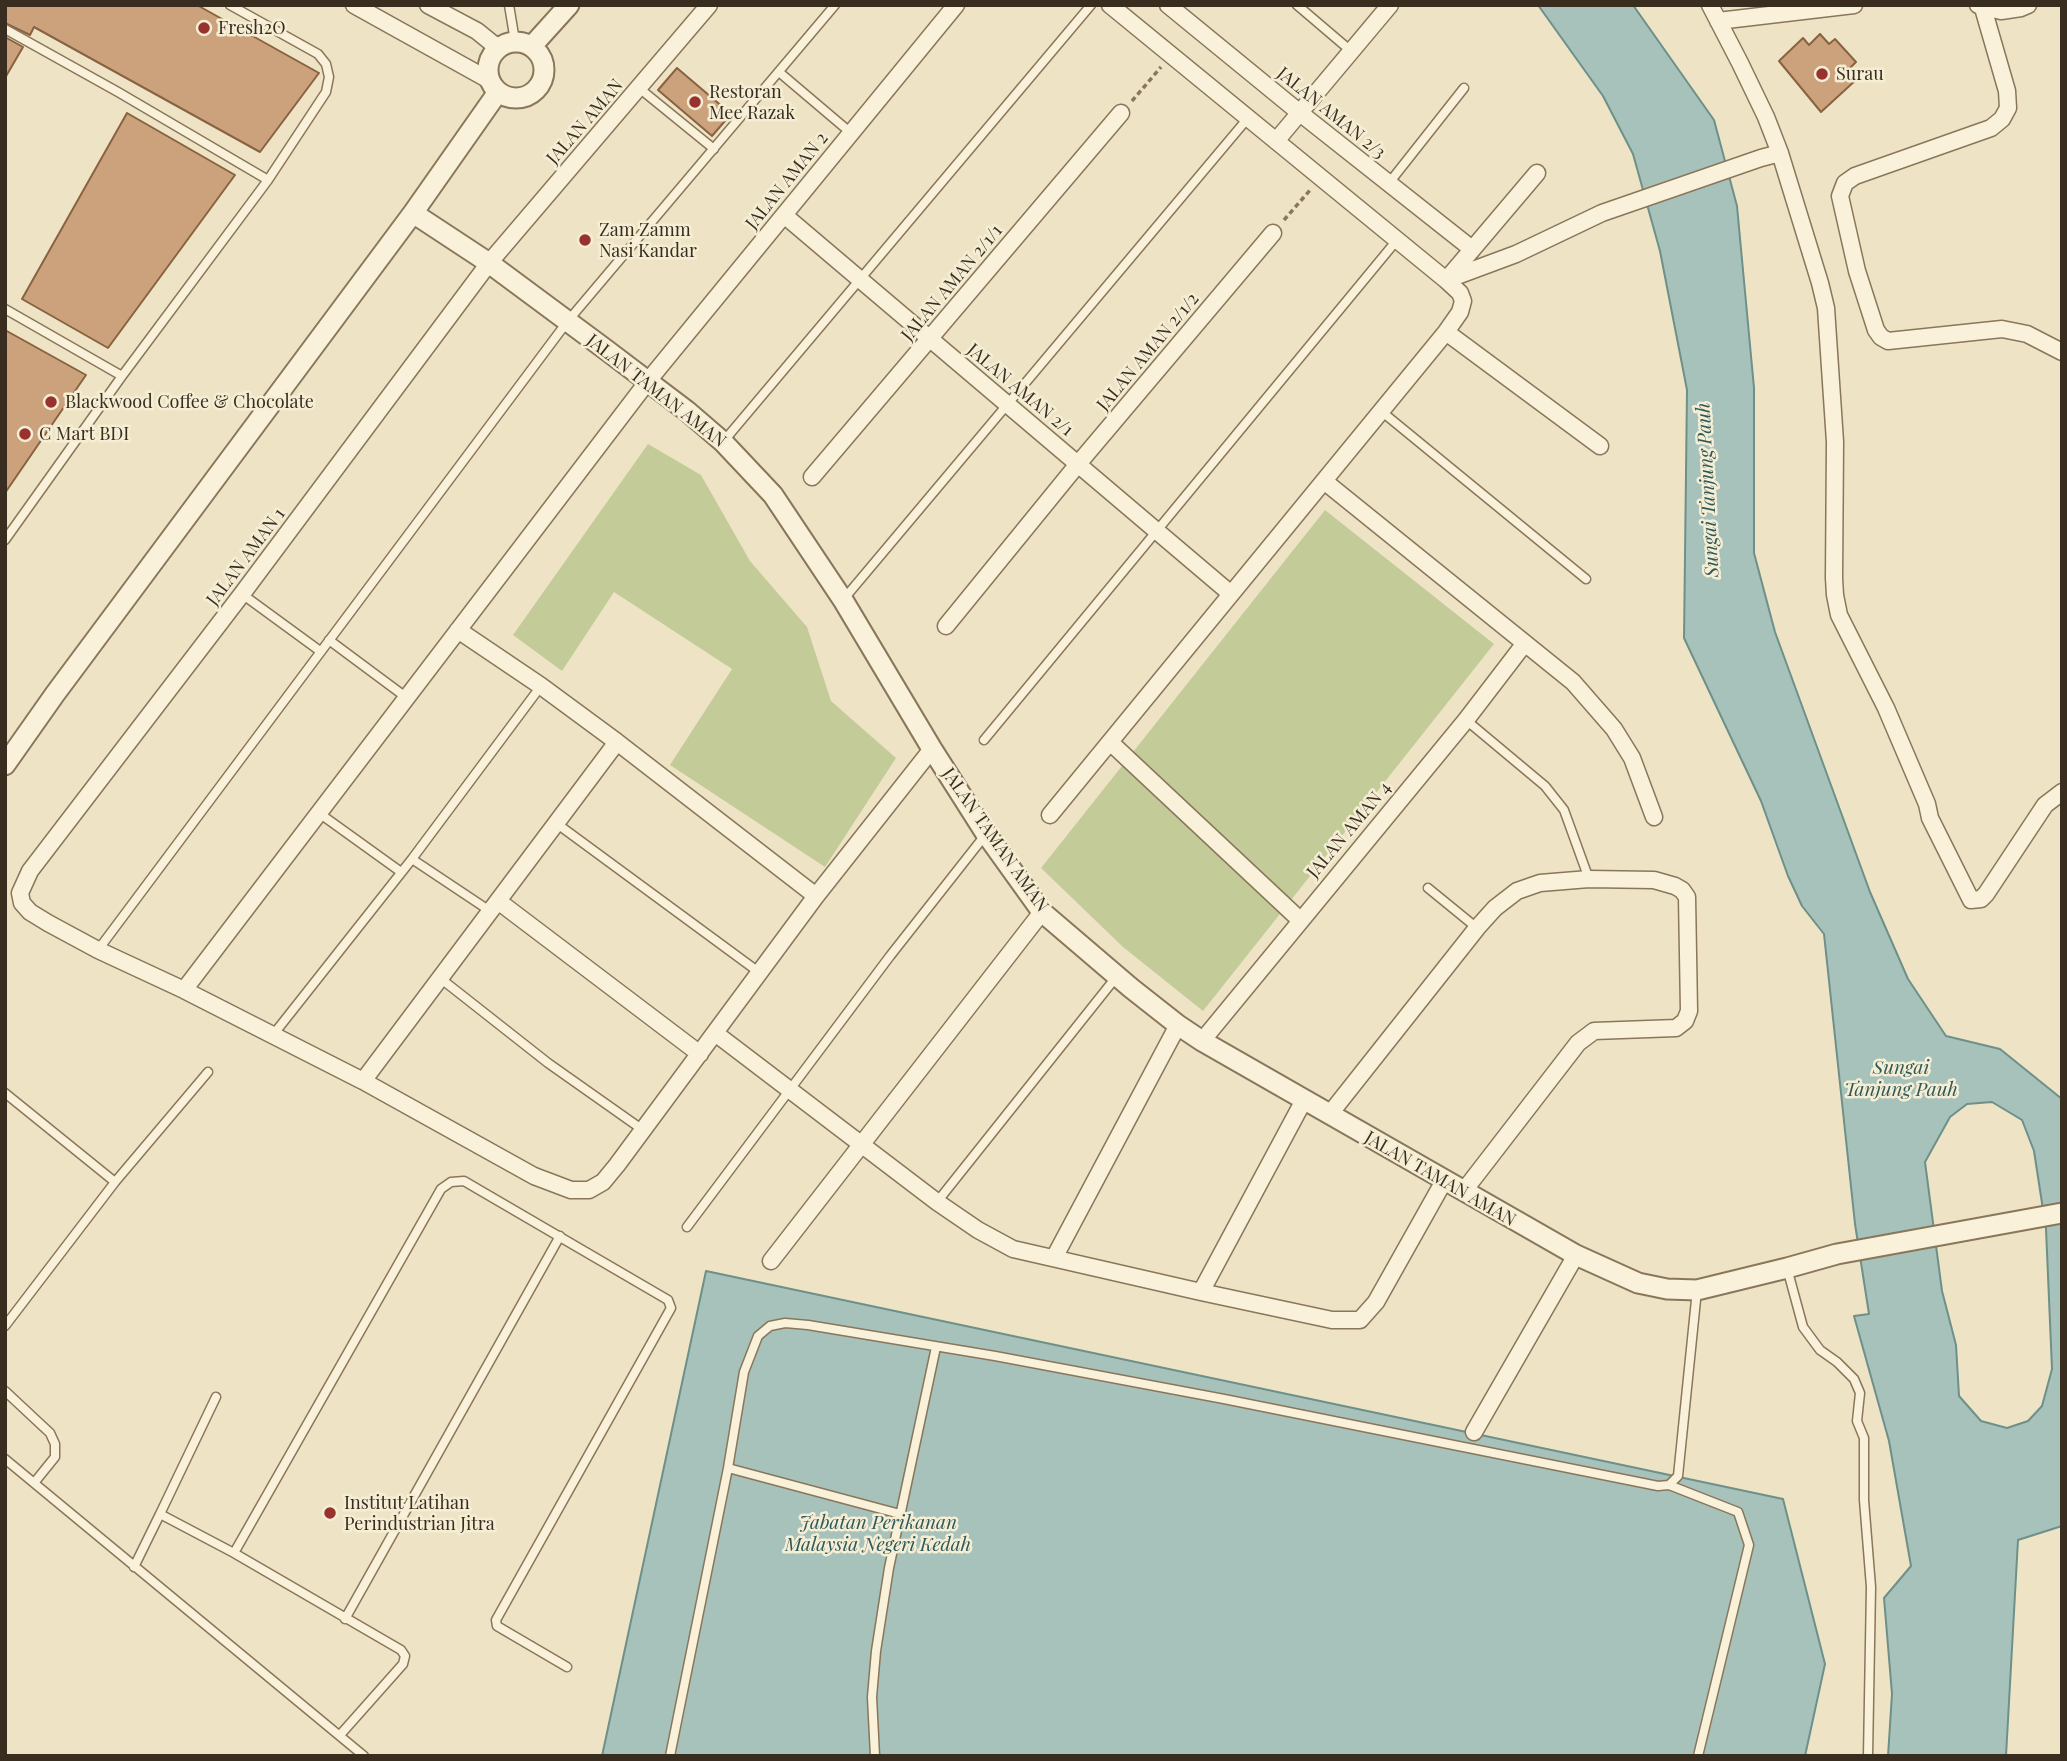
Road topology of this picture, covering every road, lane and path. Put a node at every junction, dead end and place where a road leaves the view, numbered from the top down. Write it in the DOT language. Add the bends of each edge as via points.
graph roads {
  1 [pos="230,5"];
  2 [pos="354,5"];
  3 [pos="428,5"];
  4 [pos="509,5"];
  5 [pos="569,5"];
  6 [pos="709,5"];
  7 [pos="835,5"];
  8 [pos="956,5"];
  9 [pos="1091,5"];
  10 [pos="1110,5"];
  11 [pos="1168,5"];
  12 [pos="1297,5"];
  13 [pos="1390,5"];
  14 [pos="1710,5"];
  15 [pos="1854,5"];
  16 [pos="2028,5"];
  17 [pos="1981,6"];
  18 [pos="1718,21"];
  19 [pos="5,29"];
  20 [pos="515,45"];
  21 [pos="1351,51"];
  22 [pos="1171,55"];
  23 [pos="779,72"];
  24 [pos="494,86"];
  25 [pos="639,88"];
  26 [pos="1464,88"];
  27 [pos="1121,113"];
  28 [pos="1300,113"];
  29 [pos="1248,118"];
  30 [pos="851,133"];
  31 [pos="1276,141"];
  32 [pos="714,149"];
  33 [pos="1780,153"];
  34 [pos="1537,173"];
  35 [pos="1321,177"];
  36 [pos="268,180"];
  37 [pos="1388,183"];
  38 [pos="413,213"];
  39 [pos="784,215"];
  40 [pos="1273,233"];
  41 [pos="1397,240"];
  42 [pos="1472,249"];
  43 [pos="489,263"];
  44 [pos="861,280"];
  45 [pos="1447,280"];
  46 [pos="5,309"];
  47 [pos="567,322"];
  48 [pos="1446,332"];
  49 [pos="930,338"];
  50 [pos="2062,352"];
  51 [pos="122,376"];
  52 [pos="648,381"];
  53 [pos="1007,404"];
  54 [pos="1381,411"];
  55 [pos="723,442"];
  56 [pos="1600,446"];
  57 [pos="1078,464"];
  58 [pos="812,477"];
  59 [pos="1324,481"];
  60 [pos="1157,531"];
  61 [pos="5,540"];
  62 [pos="1586,579"];
  63 [pos="242,594"];
  64 [pos="1231,594"];
  65 [pos="843,600"];
  66 [pos="946,626"];
  67 [pos="458,630"];
  68 [pos="329,640"];
  69 [pos="1525,643"];
  70 [pos="320,651"];
  71 [pos="541,686"];
  72 [pos="407,698"];
  73 [pos="1466,720"];
  74 [pos="984,740"];
  75 [pos="1110,741"];
  76 [pos="617,742"];
  77 [pos="932,749"];
  78 [pos="5,765"];
  79 [pos="2062,792"];
  80 [pos="319,813"];
  81 [pos="1050,815"];
  82 [pos="1654,817"];
  83 [pos="556,824"];
  84 [pos="986,834"];
  85 [pos="412,859"];
  86 [pos="401,872"];
  87 [pos="1589,879"];
  88 [pos="1429,888"];
  89 [pos="816,896"];
  90 [pos="494,906"];
  91 [pos="1042,912"];
  92 [pos="1300,920"];
  93 [pos="1477,928"];
  94 [pos="98,950"];
  95 [pos="760,973"];
  96 [pos="1117,976"];
  97 [pos="440,978"];
  98 [pos="184,990"];
  99 [pos="1178,1025"];
  100 [pos="715,1033"];
  101 [pos="273,1035"];
  102 [pos="1202,1041"];
  103 [pos="700,1054"];
  104 [pos="208,1072"];
  105 [pos="363,1081"];
  106 [pos="789,1090"];
  107 [pos="5,1093"];
  108 [pos="1304,1100"];
  109 [pos="1329,1115"];
  110 [pos="643,1130"];
  111 [pos="862,1144"];
  112 [pos="1444,1181"];
  113 [pos="116,1182"];
  114 [pos="1463,1192"];
  115 [pos="937,1202"];
  116 [pos="2062,1213"];
  117 [pos="687,1227"];
  118 [pos="561,1236"];
  119 [pos="1576,1255"];
  120 [pos="1054,1258"];
  121 [pos="771,1261"];
  122 [pos="1787,1268"];
  123 [pos="1697,1290"];
  124 [pos="1201,1292"];
  125 [pos="5,1326"];
  126 [pos="936,1347"];
  127 [pos="5,1391"];
  128 [pos="216,1397"];
  129 [pos="1474,1432"];
  130 [pos="5,1460"];
  131 [pos="728,1468"];
  132 [pos="34,1483"];
  133 [pos="1669,1485"];
  134 [pos="160,1514"];
  135 [pos="900,1514"];
  136 [pos="234,1553"];
  137 [pos="134,1567"];
  138 [pos="345,1619"];
  139 [pos="567,1667"];
  140 [pos="340,1735"];
  141 [pos="364,1756"];
  142 [pos="670,1756"];
  143 [pos="874,1756"];
  144 [pos="1698,1756"];
  145 [pos="1868,1756"];
  1 -- 36 [label="lane" via="318,54 329,77 326,92"];
  2 -- 24 [label="street"];
  3 -- 20 [label="street"];
  4 -- 20 [label="lane"];
  5 -- 20 [label="street"];
  6 -- 25 [label="street, JALAN AMAN"];
  7 -- 23 [label="lane"];
  8 -- 30 [label="street, JALAN AMAN 2"];
  9 -- 44 [label="lane"];
  10 -- 22 [label="street"];
  11 -- 28 [label="street, JALAN AMAN 2/3"];
  12 -- 21 [label="lane"];
  13 -- 21 [label="street"];
  14 -- 18 [label="street"];
  15 -- 18 [label="street"];
  16 -- 17 [label="street" via="2001,10"];
  17 -- 50 [label="street" via="2008,108 1991,128 1845,183 1840,196 1857,271 1876,330 1888,341 2002,329 2027,334"];
  18 -- 33 [label="street"];
  19 -- 36 [label="lane"];
  20 -- 24 [label="street" via="489,62"];
  20 -- 24 [label="street" via="543,60 539,87 524,97 506,97"];
  21 -- 28 [label="street"];
  22 -- 27 [label="path"];
  22 -- 29 [label="street"];
  23 -- 30 [label="lane"];
  23 -- 32 [label="lane"];
  24 -- 38 [label="street" via="472,131"];
  25 -- 32 [label="lane"];
  25 -- 43 [label="street, JALAN AMAN"];
  26 -- 37 [label="lane"];
  27 -- 49 [label="street, JALAN AMAN 2/1/1"];
  28 -- 31 [label="street"];
  28 -- 37 [label="street, JALAN AMAN 2/3"];
  29 -- 31 [label="street"];
  29 -- 53 [label="lane"];
  30 -- 39 [label="street, JALAN AMAN 2"];
  31 -- 35 [label="street"];
  32 -- 47 [label="lane"];
  33 -- 45 [label="street" via="1602,213 1517,254"];
  33 -- 79 [label="street" via="1826,308 1839,615 1886,708 1930,818 1971,900 1986,894 2045,805"];
  34 -- 42 [label="street"];
  35 -- 40 [label="path"];
  35 -- 41 [label="street"];
  36 -- 51 [label="lane"];
  37 -- 42 [label="street, JALAN AMAN 2/3"];
  38 -- 43 [label="street, JALAN TAMAN AMAN"];
  38 -- 78 [label="street"];
  39 -- 44 [label="street, JALAN AMAN 2/1"];
  39 -- 52 [label="street, JALAN AMAN 2"];
  40 -- 57 [label="street, JALAN AMAN 2/1/2"];
  41 -- 45 [label="street"];
  41 -- 60 [label="lane"];
  42 -- 45 [label="street"];
  43 -- 47 [label="street, JALAN TAMAN AMAN"];
  43 -- 63 [label="street, JALAN AMAN 1"];
  44 -- 49 [label="street, JALAN AMAN 2/1"];
  44 -- 55 [label="lane"];
  45 -- 48 [label="street" via="1463,301"];
  46 -- 51 [label="lane"];
  47 -- 52 [label="street, JALAN TAMAN AMAN"];
  47 -- 68 [label="lane"];
  48 -- 54 [label="street"];
  48 -- 56 [label="street"];
  49 -- 53 [label="street, JALAN AMAN 2/1"];
  49 -- 58 [label="street, JALAN AMAN 2/1/1"];
  51 -- 61 [label="lane"];
  52 -- 55 [label="street, JALAN TAMAN AMAN"];
  52 -- 67 [label="street, JALAN AMAN 2"];
  53 -- 57 [label="street, JALAN AMAN 2/1"];
  53 -- 65 [label="lane"];
  54 -- 59 [label="street"];
  54 -- 62 [label="lane"];
  55 -- 65 [label="street, JALAN TAMAN AMAN" via="773,495"];
  57 -- 60 [label="street, JALAN AMAN 2/1"];
  57 -- 66 [label="street, JALAN AMAN 2/1/2"];
  59 -- 64 [label="street"];
  59 -- 69 [label="street"];
  60 -- 64 [label="street, JALAN AMAN 2/1"];
  60 -- 74 [label="lane"];
  63 -- 70 [label="lane"];
  63 -- 94 [label="street, JALAN AMAN 1" via="30,871 20,893 30,912"];
  64 -- 75 [label="street"];
  65 -- 77 [label="street, JALAN TAMAN AMAN"];
  67 -- 71 [label="street"];
  67 -- 72 [label="street, JALAN AMAN 2"];
  68 -- 70 [label="lane"];
  68 -- 72 [label="lane"];
  69 -- 73 [label="street, JALAN AMAN 4"];
  69 -- 82 [label="street" via="1573,682 1614,729 1632,758"];
  70 -- 94 [label="lane"];
  71 -- 76 [label="street"];
  71 -- 85 [label="lane"];
  72 -- 80 [label="street, JALAN AMAN 2"];
  73 -- 87 [label="lane" via="1545,786 1564,810"];
  73 -- 92 [label="street, JALAN AMAN 4"];
  75 -- 81 [label="street"];
  75 -- 92 [label="street"];
  76 -- 83 [label="street"];
  76 -- 89 [label="street"];
  77 -- 84 [label="street, JALAN TAMAN AMAN"];
  77 -- 89 [label="street"];
  80 -- 86 [label="lane"];
  80 -- 98 [label="street, JALAN AMAN 2"];
  83 -- 90 [label="street"];
  83 -- 95 [label="lane"];
  84 -- 91 [label="street, JALAN TAMAN AMAN"];
  84 -- 106 [label="lane"];
  85 -- 86 [label="lane"];
  85 -- 90 [label="lane"];
  86 -- 101 [label="lane"];
  87 -- 93 [label="street" via="1540,883 1517,891"];
  87 -- 114 [label="street" via="1654,880 1675,886 1687,897 1689,1011 1685,1021 1676,1028 1594,1031 1578,1043"];
  88 -- 93 [label="lane"];
  89 -- 95 [label="street"];
  90 -- 97 [label="street"];
  90 -- 103 [label="street"];
  91 -- 96 [label="street, JALAN TAMAN AMAN"];
  91 -- 111 [label="street"];
  92 -- 102 [label="street, JALAN AMAN 4"];
  93 -- 109 [label="street"];
  94 -- 98 [label="street"];
  95 -- 100 [label="street"];
  96 -- 99 [label="street, JALAN TAMAN AMAN"];
  96 -- 115 [label="lane"];
  97 -- 105 [label="street"];
  97 -- 110 [label="lane"];
  98 -- 101 [label="street"];
  99 -- 102 [label="street, JALAN TAMAN AMAN"];
  99 -- 120 [label="street"];
  100 -- 103 [label="street"];
  100 -- 106 [label="street"];
  101 -- 105 [label="street"];
  102 -- 108 [label="street, JALAN TAMAN AMAN"];
  103 -- 110 [label="street"];
  104 -- 113 [label="lane"];
  105 -- 110 [label="street" via="534,1175 571,1190 589,1190 603,1182"];
  106 -- 111 [label="street"];
  106 -- 117 [label="lane"];
  107 -- 113 [label="lane"];
  108 -- 109 [label="street, JALAN TAMAN AMAN"];
  108 -- 124 [label="street"];
  109 -- 112 [label="street, JALAN TAMAN AMAN"];
  111 -- 115 [label="street"];
  111 -- 121 [label="street"];
  112 -- 114 [label="street, JALAN TAMAN AMAN"];
  112 -- 124 [label="street" via="1376,1302 1360,1320 1332,1320"];
  113 -- 125 [label="lane"];
  114 -- 119 [label="street, JALAN TAMAN AMAN"];
  115 -- 120 [label="street" via="1013,1249"];
  116 -- 122 [label="street, JALAN TAMAN AMAN" via="1837,1254"];
  118 -- 136 [label="lane" via="464,1181 441,1189"];
  118 -- 138 [label="lane"];
  118 -- 139 [label="lane" via="668,1300 671,1308 496,1620 497,1626"];
  119 -- 123 [label="street, JALAN TAMAN AMAN" via="1638,1283"];
  119 -- 129 [label="street"];
  120 -- 124 [label="street"];
  122 -- 123 [label="street, JALAN TAMAN AMAN"];
  122 -- 145 [label="lane" via="1803,1327 1820,1350 1854,1378 1860,1393 1857,1421 1864,1438 1871,1587"];
  123 -- 133 [label="lane" via="1678,1476"];
  126 -- 131 [label="lane" via="808,1325 770,1326 758,1336 744,1372"];
  126 -- 133 [label="lane"];
  126 -- 135 [label="lane"];
  127 -- 132 [label="lane" via="50,1433 55,1444 55,1457"];
  128 -- 134 [label="lane"];
  130 -- 132 [label="lane"];
  131 -- 135 [label="lane"];
  131 -- 142 [label="lane"];
  132 -- 137 [label="lane"];
  133 -- 144 [label="lane" via="1738,1512 1749,1545"];
  134 -- 136 [label="lane"];
  134 -- 137 [label="lane"];
  135 -- 143 [label="lane" via="873,1677"];
  136 -- 138 [label="lane"];
  137 -- 140 [label="lane"];
  138 -- 140 [label="lane" via="405,1656 403,1664"];
  140 -- 141 [label="lane"];
}
